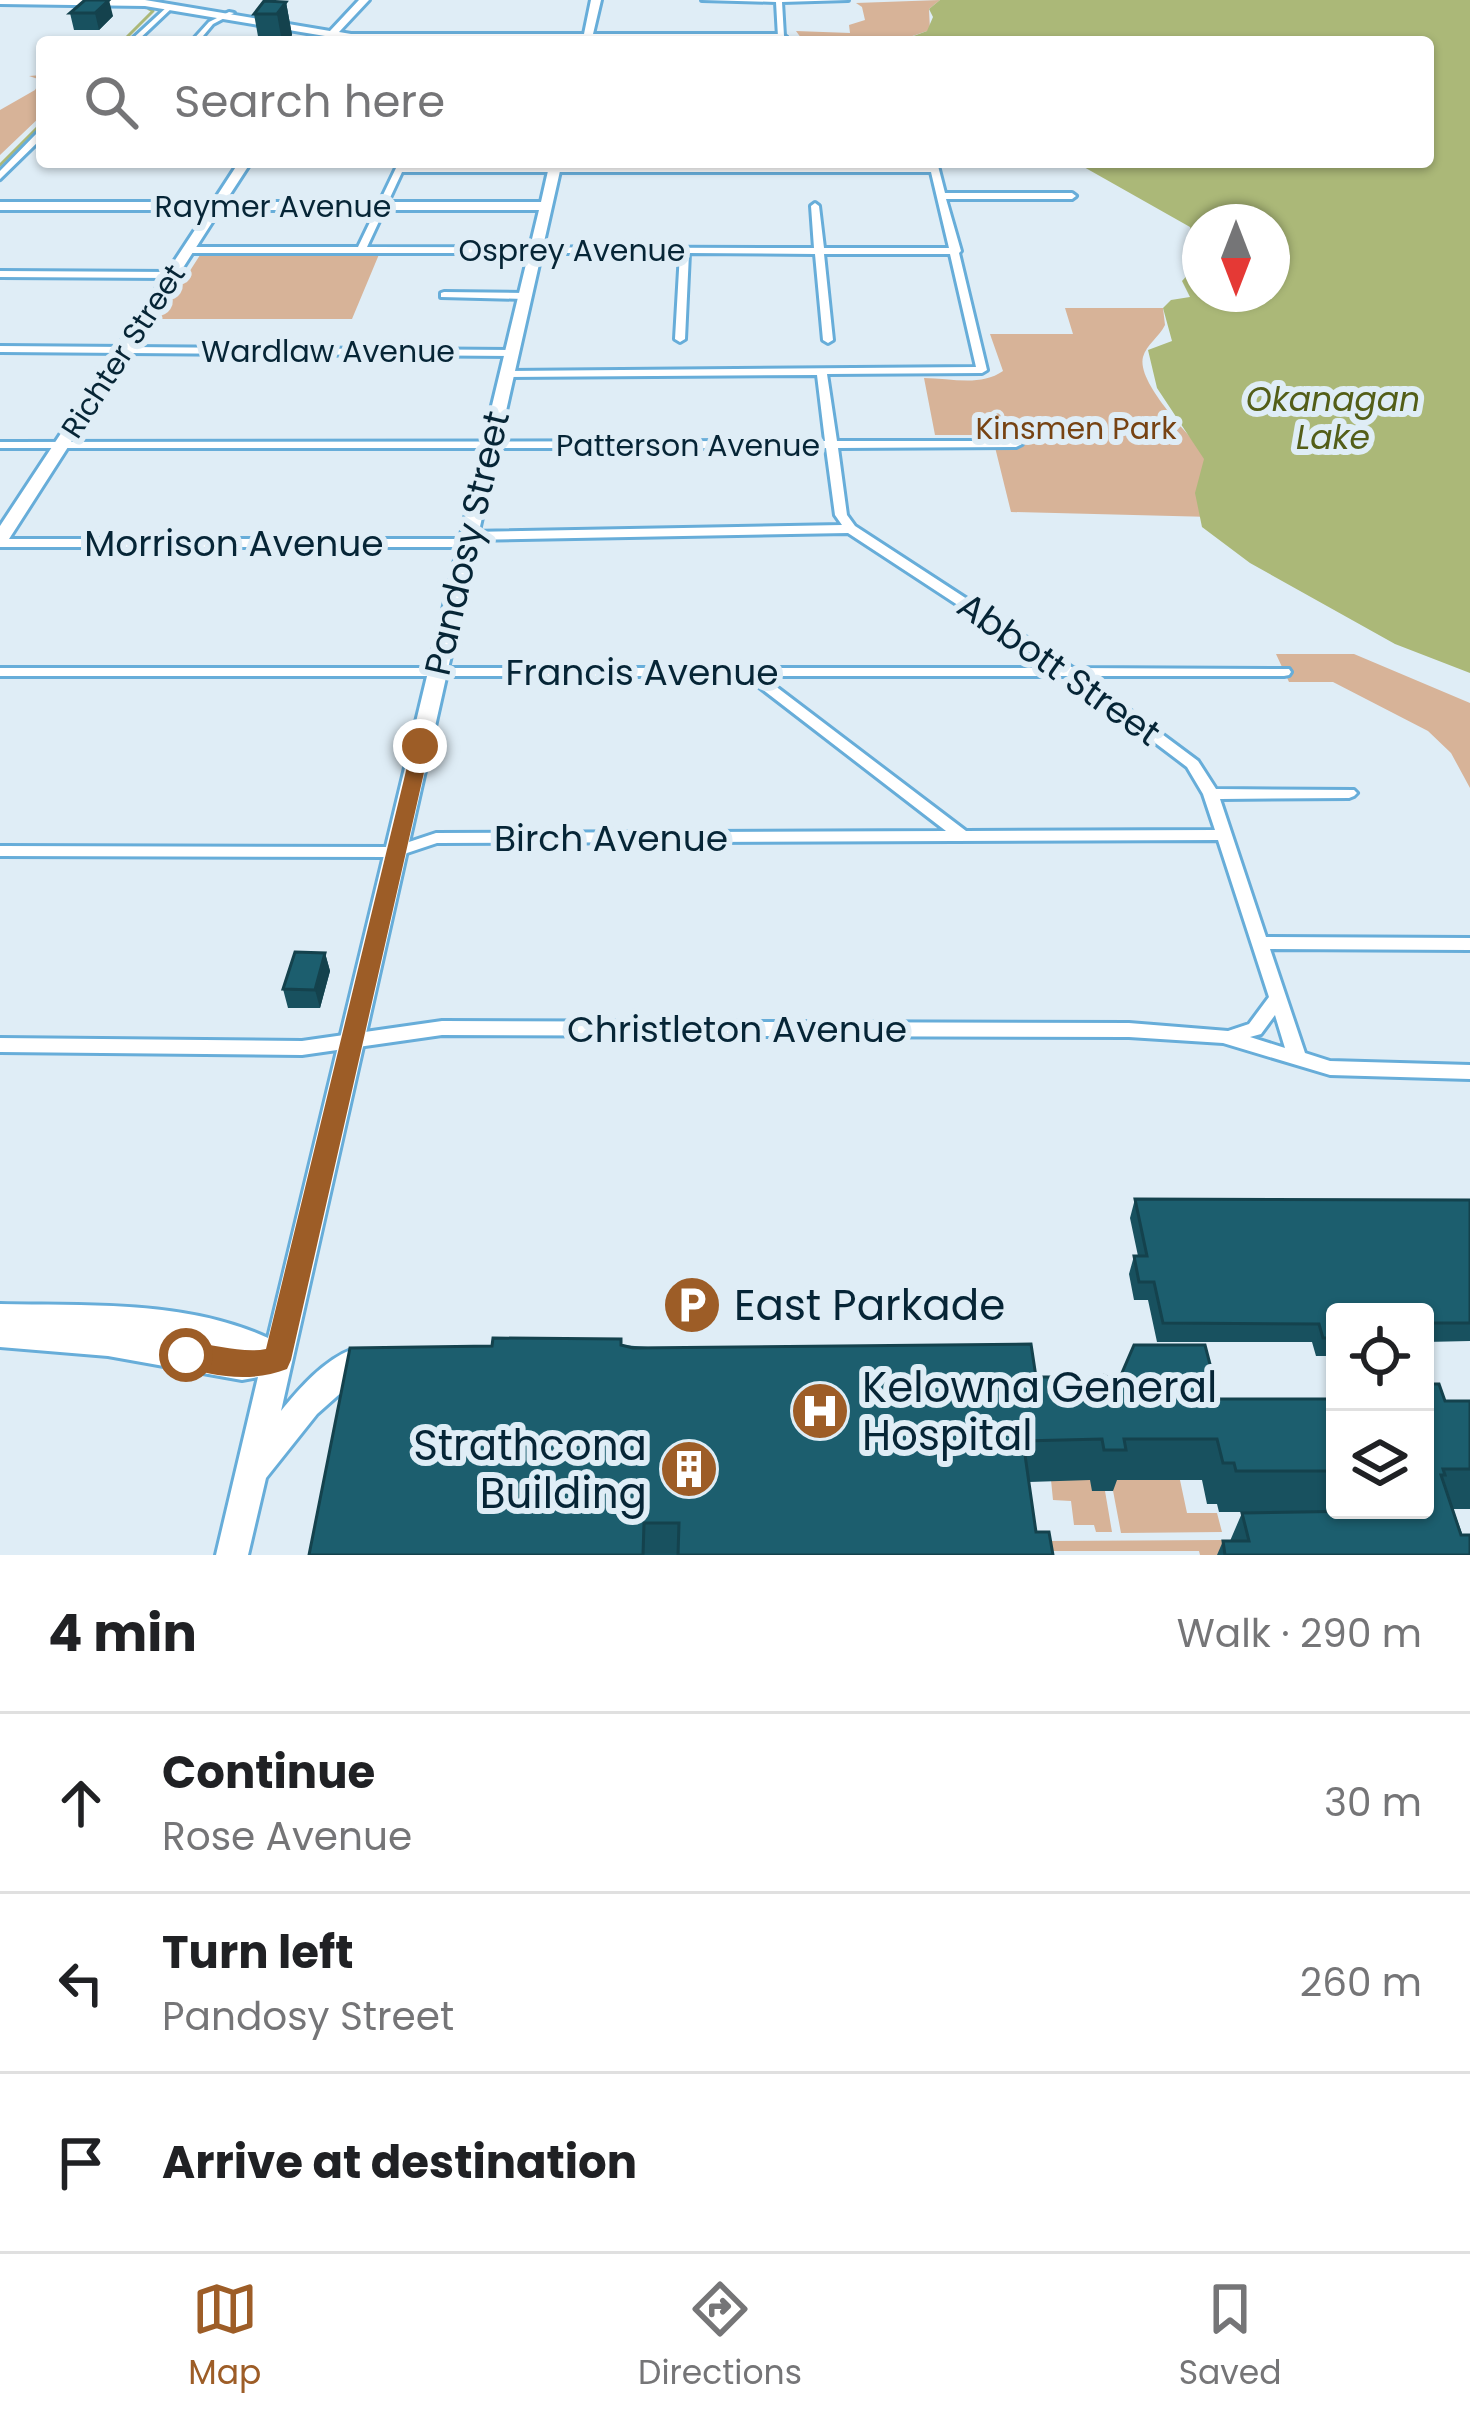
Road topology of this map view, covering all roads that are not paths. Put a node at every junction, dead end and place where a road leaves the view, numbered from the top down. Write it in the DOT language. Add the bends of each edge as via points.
graph roads {
  1 [pos="113,0"];
  2 [pos="155,0"];
  3 [pos="364,0"];
  4 [pos="596,0"];
  5 [pos="705,0"];
  6 [pos="845,0"];
  7 [pos="0,1"];
  8 [pos="779,1"];
  9 [pos="166,9"];
  10 [pos="227,15"];
  11 [pos="344,17"];
  12 [pos="293,24"];
  13 [pos="138,36"];
  14 [pos="201,36"];
  15 [pos="329,36"];
  16 [pos="589,36"];
  17 [pos="785,36"];
  18 [pos="36,140"];
  19 [pos="241,168"];
  20 [pos="400,168"];
  21 [pos="555,168"];
  22 [pos="935,168"];
  23 [pos="0,176"];
  24 [pos="942,196"];
  25 [pos="1072,196"];
  26 [pos="0,206"];
  27 [pos="216,206"];
  28 [pos="382,206"];
  29 [pos="546,206"];
  30 [pos="815,206"];
  31 [pos="189,250"];
  32 [pos="361,250"];
  33 [pos="536,250"];
  34 [pos="685,250"];
  35 [pos="818,250"];
  36 [pos="956,251"];
  37 [pos="0,274"];
  38 [pos="170,275"];
  39 [pos="443,296"];
  40 [pos="524,296"];
  41 [pos="680,339"];
  42 [pos="828,340"];
  43 [pos="0,349"];
  44 [pos="122,350"];
  45 [pos="509,363"];
  46 [pos="822,373"];
  47 [pos="829,444"];
  48 [pos="0,445"];
  49 [pos="61,445"];
  50 [pos="1016,445"];
  51 [pos="490,447"];
  52 [pos="851,529"];
  53 [pos="468,539"];
  54 [pos="0,541"];
  55 [pos="0,672"];
  56 [pos="438,672"];
  57 [pos="748,672"];
  58 [pos="1070,672"];
  59 [pos="1284,672"];
  60 [pos="1349,793"];
  61 [pos="1211,794"];
  62 [pos="1224,835"];
  63 [pos="963,836"];
  64 [pos="0,850"];
  65 [pos="395,851"];
  66 [pos="1261,943"];
  67 [pos="1470,944"];
  68 [pos="1279,995"];
  69 [pos="1223,1036"];
  70 [pos="351,1041"];
  71 [pos="0,1046"];
  72 [pos="1298,1060"];
  73 [pos="1470,1072"];
  74 [pos="0,1317"];
  75 [pos="0,1334"];
  76 [pos="277,1360"];
  77 [pos="351,1364"];
  78 [pos="251,1472"];
  79 [pos="232,1555"];
  1 -- 7 [label="street"];
  1 -- 9 [label="street"];
  2 -- 10 [label="street"];
  3 -- 11 [label="street"];
  4 -- 16 [label="street"];
  5 -- 8 [label="street"];
  6 -- 8 [label="street"];
  8 -- 17 [label="street"];
  9 -- 10 [label="street"];
  9 -- 13 [label="street"];
  10 -- 12 [label="street"];
  10 -- 14 [label="street"];
  10 -- 15 [label="street"];
  11 -- 12 [label="street"];
  11 -- 15 [label="street"];
  12 -- 15 [label="street"];
  18 -- 23 [label="street"];
  19 -- 27 [label="street, Richter Street"];
  20 -- 28 [label="street"];
  21 -- 29 [label="street, Pandosy Street"];
  22 -- 24 [label="street"];
  24 -- 25 [label="street"];
  24 -- 36 [label="street"];
  26 -- 27 [label="street, Raymer Avenue"];
  27 -- 28 [label="street, Raymer Avenue"];
  27 -- 31 [label="street, Richter Street"];
  28 -- 29 [label="street, Raymer Avenue"];
  28 -- 32 [label="street"];
  29 -- 33 [label="street, Pandosy Street"];
  30 -- 35 [label="street"];
  31 -- 32 [label="street, Osprey Avenue"];
  31 -- 38 [label="street, Richter Street"];
  32 -- 33 [label="street, Osprey Avenue"];
  33 -- 34 [label="street, Osprey Avenue"];
  33 -- 40 [label="street, Pandosy Street"];
  34 -- 35 [label="street, Osprey Avenue"];
  34 -- 41 [label="street"];
  35 -- 36 [label="street, Osprey Avenue"];
  35 -- 42 [label="street"];
  36 -- 46 [label="street, Wardlaw Avenue" via="982,370"];
  37 -- 38 [label="street"];
  38 -- 44 [label="street, Richter Street"];
  39 -- 40 [label="street"];
  40 -- 45 [label="street, Pandosy Street"];
  43 -- 44 [label="street, Wardlaw Avenue"];
  44 -- 45 [label="street, Wardlaw Avenue"];
  44 -- 49 [label="street, Richter Street"];
  45 -- 46 [label="street, Wardlaw Avenue"];
  45 -- 51 [label="street, Pandosy Street"];
  46 -- 47 [label="street"];
  47 -- 50 [label="street, Patterson Avenue"];
  47 -- 51 [label="street, Patterson Avenue"];
  47 -- 52 [label="street" via="841,515"];
  48 -- 49 [label="street, Patterson Avenue"];
  49 -- 51 [label="street, Patterson Avenue"];
  49 -- 54 [label="street, Richter Street"];
  51 -- 53 [label="street, Pandosy Street"];
  52 -- 53 [label="street, Morrison Avenue"];
  52 -- 58 [label="street, Abbott Street"];
  53 -- 54 [label="street, Morrison Avenue"];
  53 -- 56 [label="street, Pandosy Street"];
  55 -- 56 [label="street, Francis Avenue"];
  56 -- 57 [label="street, Francis Avenue"];
  56 -- 65 [label="street, Pandosy Street"];
  57 -- 58 [label="street, Francis Avenue"];
  57 -- 63 [label="street"];
  58 -- 59 [label="street, Francis Avenue"];
  58 -- 61 [label="street, Abbott Street" via="1193,764"];
  60 -- 61 [label="street"];
  61 -- 62 [label="street, Abbott Street"];
  62 -- 63 [label="street, Birch Avenue"];
  62 -- 66 [label="street, Abbott Street"];
  63 -- 65 [label="street, Birch Avenue" via="436,838"];
  64 -- 65 [label="street, Birch Avenue"];
  65 -- 70 [label="street, Pandosy Street"];
  66 -- 67 [label="street"];
  66 -- 68 [label="street, Abbott Street"];
  68 -- 69 [label="street" via="1256,1029"];
  68 -- 72 [label="street, Abbott Street"];
  69 -- 70 [label="street, Christleton Avenue" via="442,1028"];
  69 -- 72 [label="street, Christleton Avenue"];
  70 -- 71 [label="street, Christleton Avenue" via="302,1048"];
  70 -- 76 [label="street, Pandosy Street"];
  72 -- 73 [label="street, Christleton Avenue" via="1366,1072"];
  74 -- 76 [label="street" via="191,1330 261,1344"];
  75 -- 76 [label="street" via="108,1342 242,1366"];
  76 -- 78 [label="street, Pandosy Street"];
  77 -- 78 [label="street"];
  78 -- 79 [label="street, Pandosy Street"];
}
